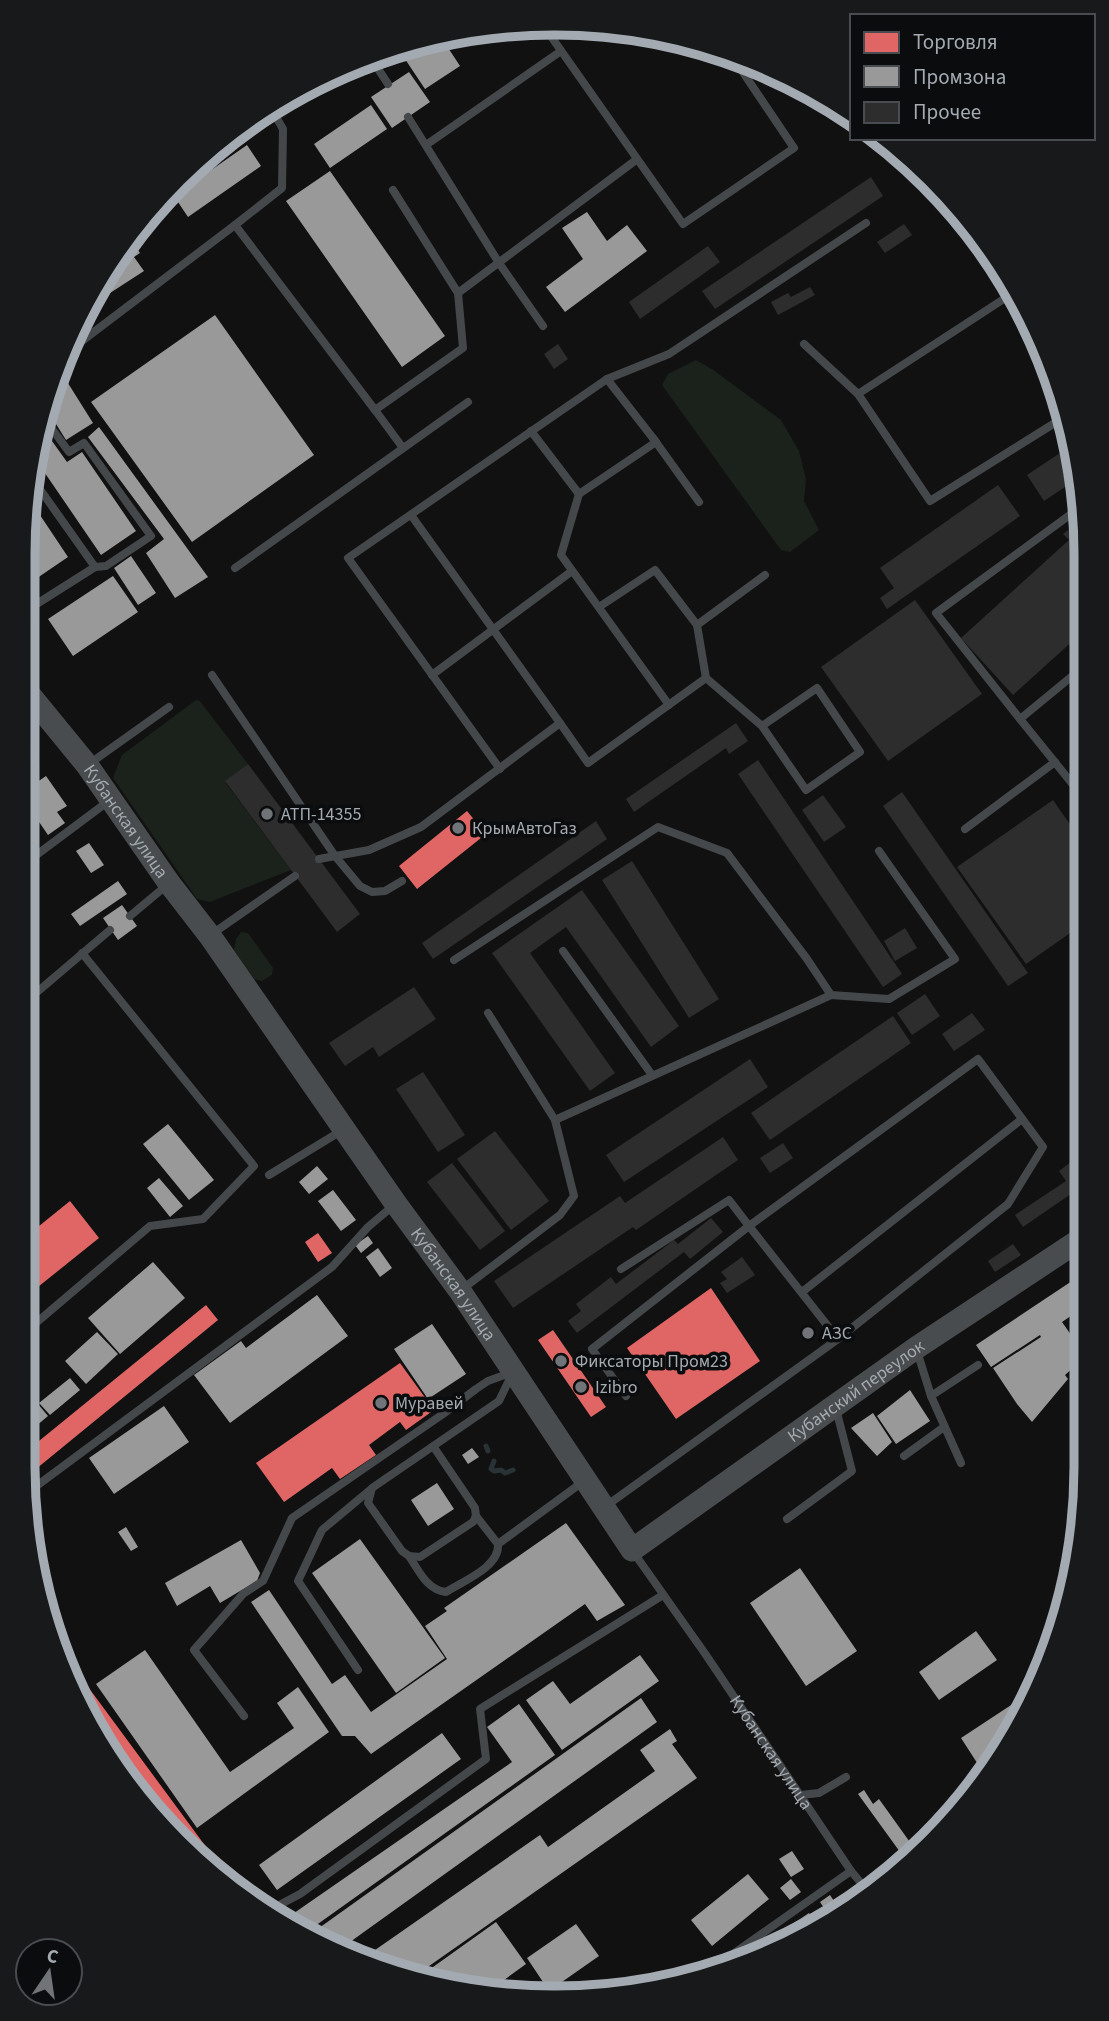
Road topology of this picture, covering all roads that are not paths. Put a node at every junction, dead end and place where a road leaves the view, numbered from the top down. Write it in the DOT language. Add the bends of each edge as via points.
graph roads {
  1 [pos="550,35"];
  2 [pos="561,51"];
  3 [pos="377,67"];
  4 [pos="742,71"];
  5 [pos="388,84"];
  6 [pos="276,117"];
  7 [pos="408,117"];
  8 [pos="426,145"];
  9 [pos="636,160"];
  10 [pos="393,190"];
  11 [pos="866,222"];
  12 [pos="235,225"];
  13 [pos="499,262"];
  14 [pos="458,293"];
  15 [pos="1006,298"];
  16 [pos="543,326"];
  17 [pos="82,341"];
  18 [pos="804,344"];
  19 [pos="607,379"];
  20 [pos="858,394"];
  21 [pos="468,402"];
  22 [pos="374,410"];
  23 [pos="1056,422"];
  24 [pos="51,428"];
  25 [pos="531,431"];
  26 [pos="653,438"];
  27 [pos="402,447"];
  28 [pos="39,488"];
  29 [pos="579,494"];
  30 [pos="699,502"];
  31 [pos="1072,513"];
  32 [pos="411,515"];
  33 [pos="95,567"];
  34 [pos="235,568"];
  35 [pos="572,571"];
  36 [pos="765,575"];
  37 [pos="35,605"];
  38 [pos="598,607"];
  39 [pos="697,625"];
  40 [pos="212,675"];
  41 [pos="432,675"];
  42 [pos="1074,675"];
  43 [pos="706,678"];
  44 [pos="35,701"];
  45 [pos="668,705"];
  46 [pos="169,707"];
  47 [pos="1020,719"];
  48 [pos="560,723"];
  49 [pos="762,726"];
  50 [pos="1055,762"];
  51 [pos="87,765"];
  52 [pos="499,769"];
  53 [pos="1074,786"];
  54 [pos="110,800"];
  55 [pos="965,829"];
  56 [pos="879,850"];
  57 [pos="35,855"];
  58 [pos="335,856"];
  59 [pos="319,859"];
  60 [pos="295,876"];
  61 [pos="402,881"];
  62 [pos="169,883"];
  63 [pos="130,916"];
  64 [pos="110,930"];
  65 [pos="210,936"];
  66 [pos="563,951"];
  67 [pos="82,953"];
  68 [pos="454,960"];
  69 [pos="35,994"];
  70 [pos="831,995"];
  71 [pos="488,1013"];
  72 [pos="652,1076"];
  73 [pos="1022,1119"];
  74 [pos="555,1120"];
  75 [pos="344,1129"];
  76 [pos="269,1175"];
  77 [pos="396,1203"];
  78 [pos="749,1226"];
  79 [pos="1074,1244"];
  80 [pos="621,1269"];
  81 [pos="460,1291"];
  82 [pos="802,1292"];
  83 [pos="35,1324"];
  84 [pos="838,1339"];
  85 [pos="916,1348"];
  86 [pos="978,1365"];
  87 [pos="513,1372"];
  88 [pos="626,1396"];
  89 [pos="931,1396"];
  90 [pos="835,1406"];
  91 [pos="944,1427"];
  92 [pos="433,1446"];
  93 [pos="904,1456"];
  94 [pos="961,1463"];
  95 [pos="584,1481"];
  96 [pos="36,1487"];
  97 [pos="372,1488"];
  98 [pos="604,1508"];
  99 [pos="476,1516"];
  100 [pos="787,1519"];
  101 [pos="498,1544"];
  102 [pos="632,1550"];
  103 [pos="409,1556"];
  104 [pos="663,1595"];
  105 [pos="358,1670"];
  106 [pos="244,1716"];
  107 [pos="846,1777"];
  108 [pos="801,1795"];
  109 [pos="851,1871"];
  110 [pos="863,1885"];
  111 [pos="278,1906"];
  112 [pos="734,1953"];
  1 -- 2 [label="lane"];
  2 -- 8 [label="lane"];
  2 -- 9 [label="lane"];
  3 -- 5 [label="lane"];
  4 -- 9 [label="lane" via="794,148 683,224"];
  6 -- 12 [label="lane" via="283,129 282,188"];
  7 -- 8 [label="lane"];
  8 -- 13 [label="lane"];
  9 -- 13 [label="lane"];
  10 -- 14 [label="lane"];
  11 -- 19 [label="lane" via="669,354"];
  12 -- 17 [label="lane"];
  12 -- 22 [label="lane"];
  13 -- 14 [label="lane"];
  13 -- 16 [label="lane"];
  14 -- 22 [label="lane" via="463,348"];
  15 -- 20 [label="lane"];
  18 -- 20 [label="lane"];
  19 -- 25 [label="lane"];
  19 -- 26 [label="lane"];
  20 -- 23 [label="lane" via="930,501"];
  21 -- 27 [label="lane"];
  22 -- 27 [label="lane"];
  24 -- 33 [label="lane" via="69,452 84,443 151,536 106,566"];
  25 -- 29 [label="lane"];
  25 -- 32 [label="lane"];
  26 -- 29 [label="lane" via="656,442"];
  26 -- 30 [label="lane"];
  27 -- 34 [label="lane"];
  28 -- 33 [label="lane"];
  29 -- 35 [label="lane" via="561,555"];
  31 -- 47 [label="lane" via="936,612"];
  32 -- 41 [label="lane" via="348,558"];
  32 -- 48 [label="lane"];
  33 -- 37 [label="lane"];
  35 -- 38 [label="lane"];
  35 -- 41 [label="lane"];
  36 -- 39 [label="lane"];
  38 -- 39 [label="lane" via="655,570"];
  38 -- 45 [label="lane"];
  39 -- 43 [label="lane"];
  40 -- 58 [label="lane"];
  41 -- 52 [label="lane"];
  42 -- 47 [label="lane"];
  43 -- 45 [label="lane"];
  43 -- 49 [label="lane"];
  44 -- 51 [label="main road, Кубанская улица"];
  45 -- 48 [label="lane" via="589,763"];
  46 -- 51 [label="lane"];
  47 -- 50 [label="lane"];
  48 -- 52 [label="lane"];
  49 -- 49 [label="lane" via="806,790 860,752 817,688"];
  50 -- 53 [label="lane"];
  50 -- 55 [label="lane"];
  51 -- 54 [label="main road, Кубанская улица"];
  52 -- 58 [label="lane" via="421,827 369,850"];
  54 -- 57 [label="lane"];
  54 -- 62 [label="main road, Кубанская улица"];
  56 -- 70 [label="lane" via="955,959 889,999"];
  58 -- 59 [label="lane"];
  58 -- 61 [label="lane" via="360,886 372,892 385,891"];
  60 -- 65 [label="lane"];
  62 -- 63 [label="lane"];
  62 -- 65 [label="main road, Кубанская улица"];
  64 -- 67 [label="lane"];
  65 -- 75 [label="main road, Кубанская улица"];
  66 -- 72 [label="lane"];
  67 -- 69 [label="lane"];
  67 -- 83 [label="lane" via="254,1166 203,1219 150,1226"];
  68 -- 70 [label="lane" via="659,827 727,853"];
  70 -- 72 [label="lane"];
  71 -- 74 [label="lane"];
  72 -- 74 [label="lane"];
  73 -- 78 [label="lane" via="978,1059"];
  73 -- 82 [label="lane"];
  73 -- 84 [label="lane" via="1043,1147 1008,1204"];
  74 -- 81 [label="lane" via="574,1196 561,1215"];
  75 -- 76 [label="lane"];
  75 -- 77 [label="main road, Кубанская улица"];
  77 -- 81 [label="main road, Кубанская улица"];
  77 -- 96 [label="lane" via="332,1266"];
  78 -- 80 [label="lane" via="729,1200"];
  78 -- 82 [label="lane"];
  78 -- 88 [label="lane" via="593,1349"];
  79 -- 85 [label="main road, Кубанский переулок"];
  81 -- 87 [label="main road, Кубанская улица"];
  82 -- 84 [label="lane"];
  84 -- 98 [label="lane"];
  85 -- 89 [label="lane"];
  85 -- 90 [label="main road, Кубанский переулок"];
  86 -- 89 [label="lane"];
  87 -- 92 [label="lane" via="499,1401"];
  87 -- 95 [label="main road, Кубанская улица"];
  87 -- 106 [label="lane" via="488,1381 292,1518 263,1581 243,1594 194,1650"];
  89 -- 91 [label="lane"];
  90 -- 100 [label="lane" via="852,1471"];
  90 -- 102 [label="main road, Кубанский переулок"];
  91 -- 93 [label="lane"];
  91 -- 94 [label="lane"];
  92 -- 97 [label="lane"];
  92 -- 99 [label="lane"];
  95 -- 98 [label="main road, Кубанская улица"];
  95 -- 101 [label="lane"];
  97 -- 103 [label="lane" via="368,1503"];
  97 -- 105 [label="lane" via="321,1530 298,1581"];
  98 -- 102 [label="main road, Кубанская улица"];
  99 -- 101 [label="lane"];
  99 -- 103 [label="lane" via="420,1557"];
  101 -- 103 [label="lane" via="493,1562 446,1592 429,1585"];
  102 -- 104 [label="lane, Кубанская улица"];
  104 -- 108 [label="lane, Кубанская улица"];
  104 -- 111 [label="lane" via="480,1709 486,1759"];
  107 -- 108 [label="lane" via="819,1793"];
  108 -- 109 [label="lane, Кубанская улица"];
  109 -- 110 [label="lane, Кубанская улица"];
  109 -- 112 [label="lane"];
}
